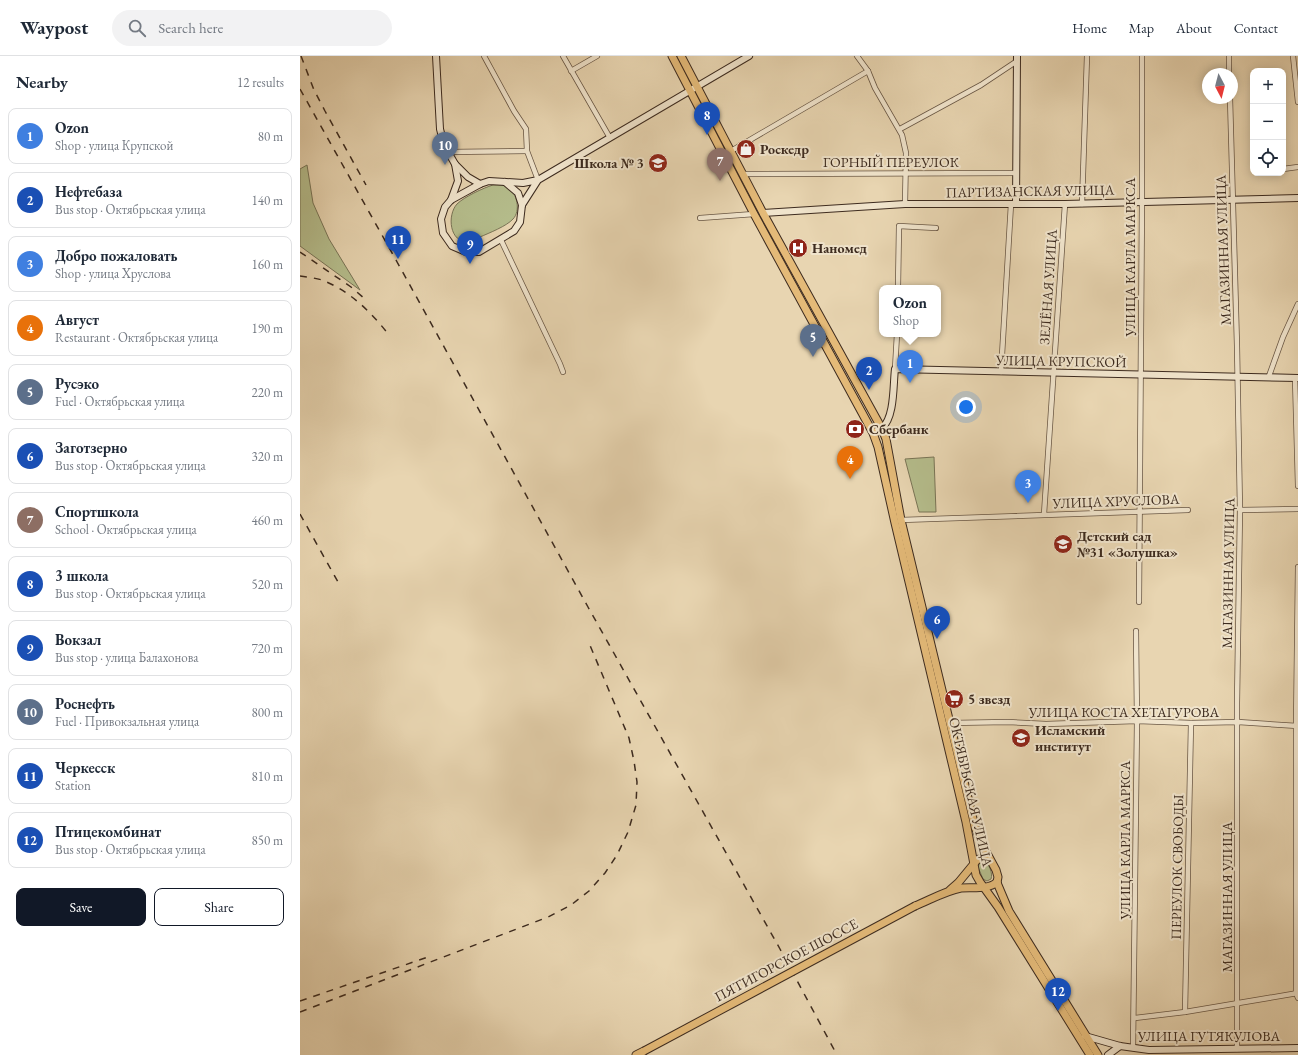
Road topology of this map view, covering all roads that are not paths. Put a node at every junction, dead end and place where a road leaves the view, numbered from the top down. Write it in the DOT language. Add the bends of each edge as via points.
graph roads {
  1 [pos="436,56"];
  2 [pos="484,56"];
  3 [pos="562,56"];
  4 [pos="597,56"];
  5 [pos="672,56"];
  6 [pos="681,56"];
  7 [pos="749,56"];
  8 [pos="857,56"];
  9 [pos="1087,56"];
  10 [pos="1142,56"];
  11 [pos="1229,56"];
  12 [pos="1293,56"];
  13 [pos="1017,59"];
  14 [pos="1229,68"];
  15 [pos="571,71"];
  16 [pos="868,71"];
  17 [pos="697,87"];
  18 [pos="690,91"];
  19 [pos="1298,102"];
  20 [pos="1230,104"];
  21 [pos="900,129"];
  22 [pos="610,138"];
  23 [pos="527,151"];
  24 [pos="731,151"];
  25 [pos="448,152"];
  26 [pos="455,164"];
  27 [pos="1298,167"];
  28 [pos="1286,169"];
  29 [pos="906,173"];
  30 [pos="1016,173"];
  31 [pos="743,174"];
  32 [pos="538,180"];
  33 [pos="504,181"];
  34 [pos="480,184"];
  35 [pos="1298,198"];
  36 [pos="450,200"];
  37 [pos="1233,200"];
  38 [pos="1142,201"];
  39 [pos="905,204"];
  40 [pos="1014,204"];
  41 [pos="1065,204"];
  42 [pos="1082,204"];
  43 [pos="522,205"];
  44 [pos="763,213"];
  45 [pos="754,214"];
  46 [pos="700,218"];
  47 [pos="936,228"];
  48 [pos="500,240"];
  49 [pos="898,285"];
  50 [pos="1298,304"];
  51 [pos="897,337"];
  52 [pos="895,369"];
  53 [pos="563,372"];
  54 [pos="1001,372"];
  55 [pos="1053,373"];
  56 [pos="1140,375"];
  57 [pos="1237,376"];
  58 [pos="1269,376"];
  59 [pos="1296,378"];
  60 [pos="882,429"];
  61 [pos="873,433"];
  62 [pos="1298,486"];
  63 [pos="1298,509"];
  64 [pos="1188,510"];
  65 [pos="1240,510"];
  66 [pos="1139,511"];
  67 [pos="1044,514"];
  68 [pos="901,520"];
  69 [pos="1298,567"];
  70 [pos="1138,602"];
  71 [pos="1136,631"];
  72 [pos="1137,721"];
  73 [pos="1238,722"];
  74 [pos="950,723"];
  75 [pos="1191,723"];
  76 [pos="1297,726"];
  77 [pos="989,858"];
  78 [pos="975,864"];
  79 [pos="997,882"];
  80 [pos="984,887"];
  81 [pos="949,891"];
  82 [pos="1297,995"];
  83 [pos="1237,1003"];
  84 [pos="1185,1012"];
  85 [pos="1135,1018"];
  86 [pos="1076,1033"];
  87 [pos="1088,1037"];
  88 [pos="1120,1046"];
  89 [pos="1133,1048"];
  90 [pos="1298,1048"];
  91 [pos="1238,1049"];
  92 [pos="636,1055"];
  93 [pos="1090,1055"];
  94 [pos="1098,1055"];
  95 [pos="1108,1055"];
  1 -- 25 [label="street" via="440,129"];
  2 -- 23 [label="street" via="526,129"];
  3 -- 15 [label="street"];
  4 -- 15 [label="street"];
  5 -- 18 [label="main road, ОКТЯБРЬСКАЯ УЛИЦА"];
  6 -- 17 [label="main road, ОКТЯБРЬСКАЯ УЛИЦА"];
  7 -- 17 [label="street"];
  8 -- 16 [label="street"];
  9 -- 42 [label="street"];
  10 -- 38 [label="street, УЛИЦА КАРЛА МАРКСА"];
  11 -- 14 [label="street"];
  12 -- 19 [label="street"];
  13 -- 21 [label="street" via="982,84"];
  13 -- 30 [label="street"];
  15 -- 22 [label="street"];
  16 -- 21 [label="street" via="875,88"];
  16 -- 24 [label="street"];
  17 -- 18 [label="street"];
  17 -- 24 [label="main road, ОКТЯБРЬСКАЯ УЛИЦА"];
  18 -- 22 [label="street"];
  18 -- 45 [label="main road, ОКТЯБРЬСКАЯ УЛИЦА"];
  20 -- 37 [label="street, МАГАЗИННАЯ УЛИЦА"];
  21 -- 29 [label="street" via="906,153"];
  22 -- 32 [label="street"];
  23 -- 25 [label="street"];
  23 -- 32 [label="street"];
  24 -- 31 [label="main road, ОКТЯБРЬСКАЯ УЛИЦА"];
  25 -- 26 [label="street"];
  26 -- 34 [label="street" via="468,177"];
  26 -- 36 [label="street" via="458,181"];
  27 -- 28 [label="street"];
  29 -- 30 [label="street, ГОРНЫЙ ПЕРЕУЛОК"];
  29 -- 31 [label="street, ГОРНЫЙ ПЕРЕУЛОК"];
  29 -- 39 [label="street"];
  30 -- 40 [label="street"];
  31 -- 44 [label="main road, ОКТЯБРЬСКАЯ УЛИЦА"];
  32 -- 33 [label="street" via="523,183"];
  32 -- 43 [label="street"];
  33 -- 34 [label="street" via="489,180"];
  33 -- 43 [label="street" via="518,193"];
  34 -- 36 [label="street"];
  35 -- 37 [label="street, ПАРТИЗАНСКАЯ УЛИЦА"];
  36 -- 48 [label="street" via="440,219 443,233 452,246 466,252 479,252"];
  37 -- 38 [label="street, ПАРТИЗАНСКАЯ УЛИЦА"];
  37 -- 57 [label="street, МАГАЗИННАЯ УЛИЦА"];
  38 -- 42 [label="street, ПАРТИЗАНСКАЯ УЛИЦА"];
  38 -- 56 [label="street, УЛИЦА КАРЛА МАРКСА"];
  39 -- 40 [label="street, ПАРТИЗАНСКАЯ УЛИЦА"];
  39 -- 44 [label="street, ПАРТИЗАНСКАЯ УЛИЦА"];
  40 -- 41 [label="street, ПАРТИЗАНСКАЯ УЛИЦА"];
  40 -- 54 [label="street"];
  41 -- 42 [label="street, ПАРТИЗАНСКАЯ УЛИЦА"];
  41 -- 55 [label="street, ЗЕЛЁНАЯ УЛИЦА"];
  43 -- 48 [label="street" via="520,222 514,231"];
  44 -- 60 [label="main road, ОКТЯБРЬСКАЯ УЛИЦА"];
  45 -- 46 [label="street"];
  45 -- 61 [label="main road, ОКТЯБРЬСКАЯ УЛИЦА"];
  47 -- 49 [label="street" via="899,226"];
  48 -- 53 [label="street"];
  50 -- 58 [label="street"];
  51 -- 52 [label="street"];
  52 -- 54 [label="street, УЛИЦА КРУПСКОЙ"];
  52 -- 60 [label="street" via="891,408"];
  54 -- 55 [label="street, УЛИЦА КРУПСКОЙ"];
  55 -- 56 [label="street, УЛИЦА КРУПСКОЙ"];
  55 -- 67 [label="street, ЗЕЛЁНАЯ УЛИЦА"];
  56 -- 57 [label="street, УЛИЦА КРУПСКОЙ"];
  56 -- 66 [label="street, УЛИЦА КАРЛА МАРКСА"];
  57 -- 58 [label="street, УЛИЦА КРУПСКОЙ"];
  57 -- 65 [label="street, МАГАЗИННАЯ УЛИЦА"];
  58 -- 59 [label="street, УЛИЦА КРУПСКОЙ"];
  59 -- 62 [label="street"];
  60 -- 61 [label="street"];
  60 -- 68 [label="main road, ОКТЯБРЬСКАЯ УЛИЦА"];
  61 -- 78 [label="main road, ОКТЯБРЬСКАЯ УЛИЦА"];
  63 -- 65 [label="street"];
  64 -- 66 [label="street, УЛИЦА ХРУСЛОВА"];
  65 -- 73 [label="street, МАГАЗИННАЯ УЛИЦА"];
  66 -- 67 [label="street, УЛИЦА ХРУСЛОВА"];
  66 -- 70 [label="street, УЛИЦА КАРЛА МАРКСА"];
  67 -- 68 [label="street, УЛИЦА ХРУСЛОВА"];
  68 -- 74 [label="main road, ОКТЯБРЬСКАЯ УЛИЦА"];
  69 -- 76 [label="street"];
  71 -- 72 [label="street, УЛИЦА КАРЛА МАРКСА"];
  72 -- 74 [label="street, УЛИЦА КОСТА ХЕТАГУРОВА" via="1046,724"];
  72 -- 75 [label="street, УЛИЦА КОСТА ХЕТАГУРОВА"];
  72 -- 85 [label="street, УЛИЦА КАРЛА МАРКСА"];
  73 -- 75 [label="street, УЛИЦА КОСТА ХЕТАГУРОВА"];
  73 -- 76 [label="street, УЛИЦА КОСТА ХЕТАГУРОВА"];
  73 -- 83 [label="street, МАГАЗИННАЯ УЛИЦА"];
  74 -- 77 [label="main road, ОКТЯБРЬСКАЯ УЛИЦА" via="975,827"];
  75 -- 84 [label="street, ПЕРЕУЛОК СВОБОДЫ"];
  76 -- 82 [label="street"];
  77 -- 78 [label="main road, ПЯТИГОРСКОЕ ШОССЕ" via="980,858"];
  77 -- 79 [label="main road, ОКТЯБРЬСКАЯ УЛИЦА" via="997,874"];
  78 -- 80 [label="main road, ОКТЯБРЬСКАЯ УЛИЦА" via="978,878"];
  78 -- 81 [label="main road, ПЯТИГОРСКОЕ ШОССЕ"];
  79 -- 80 [label="main road, ПЯТИГОРСКОЕ ШОССЕ"];
  79 -- 87 [label="main road, ОКТЯБРЬСКАЯ УЛИЦА" via="1009,911"];
  80 -- 81 [label="main road, ПЯТИГОРСКОЕ ШОССЕ"];
  80 -- 86 [label="main road, ОКТЯБРЬСКАЯ УЛИЦА"];
  81 -- 92 [label="main road, ПЯТИГОРСКОЕ ШОССЕ, bridge" via="915,906"];
  82 -- 83 [label="street, УЛИЦА ГУТЯКУЛОВА"];
  83 -- 84 [label="street, УЛИЦА ГУТЯКУЛОВА"];
  83 -- 91 [label="street, МАГАЗИННАЯ УЛИЦА"];
  84 -- 85 [label="street, УЛИЦА ГУТЯКУЛОВА"];
  85 -- 89 [label="street, УЛИЦА КАРЛА МАРКСА"];
  86 -- 87 [label="street, УЛИЦА ГУТЯКУЛОВА"];
  86 -- 93 [label="main road, ОКТЯБРЬСКАЯ УЛИЦА"];
  87 -- 88 [label="street, УЛИЦА ГУТЯКУЛОВА"];
  87 -- 94 [label="main road, ОКТЯБРЬСКАЯ УЛИЦА"];
  88 -- 89 [label="street, УЛИЦА ГУТЯКУЛОВА"];
  88 -- 95 [label="street, УЛИЦА ГУТЯКУЛОВА"];
  89 -- 91 [label="street, УЛИЦА ГУТЯКУЛОВА"];
  90 -- 91 [label="street, УЛИЦА ГУТЯКУЛОВА"];
}
